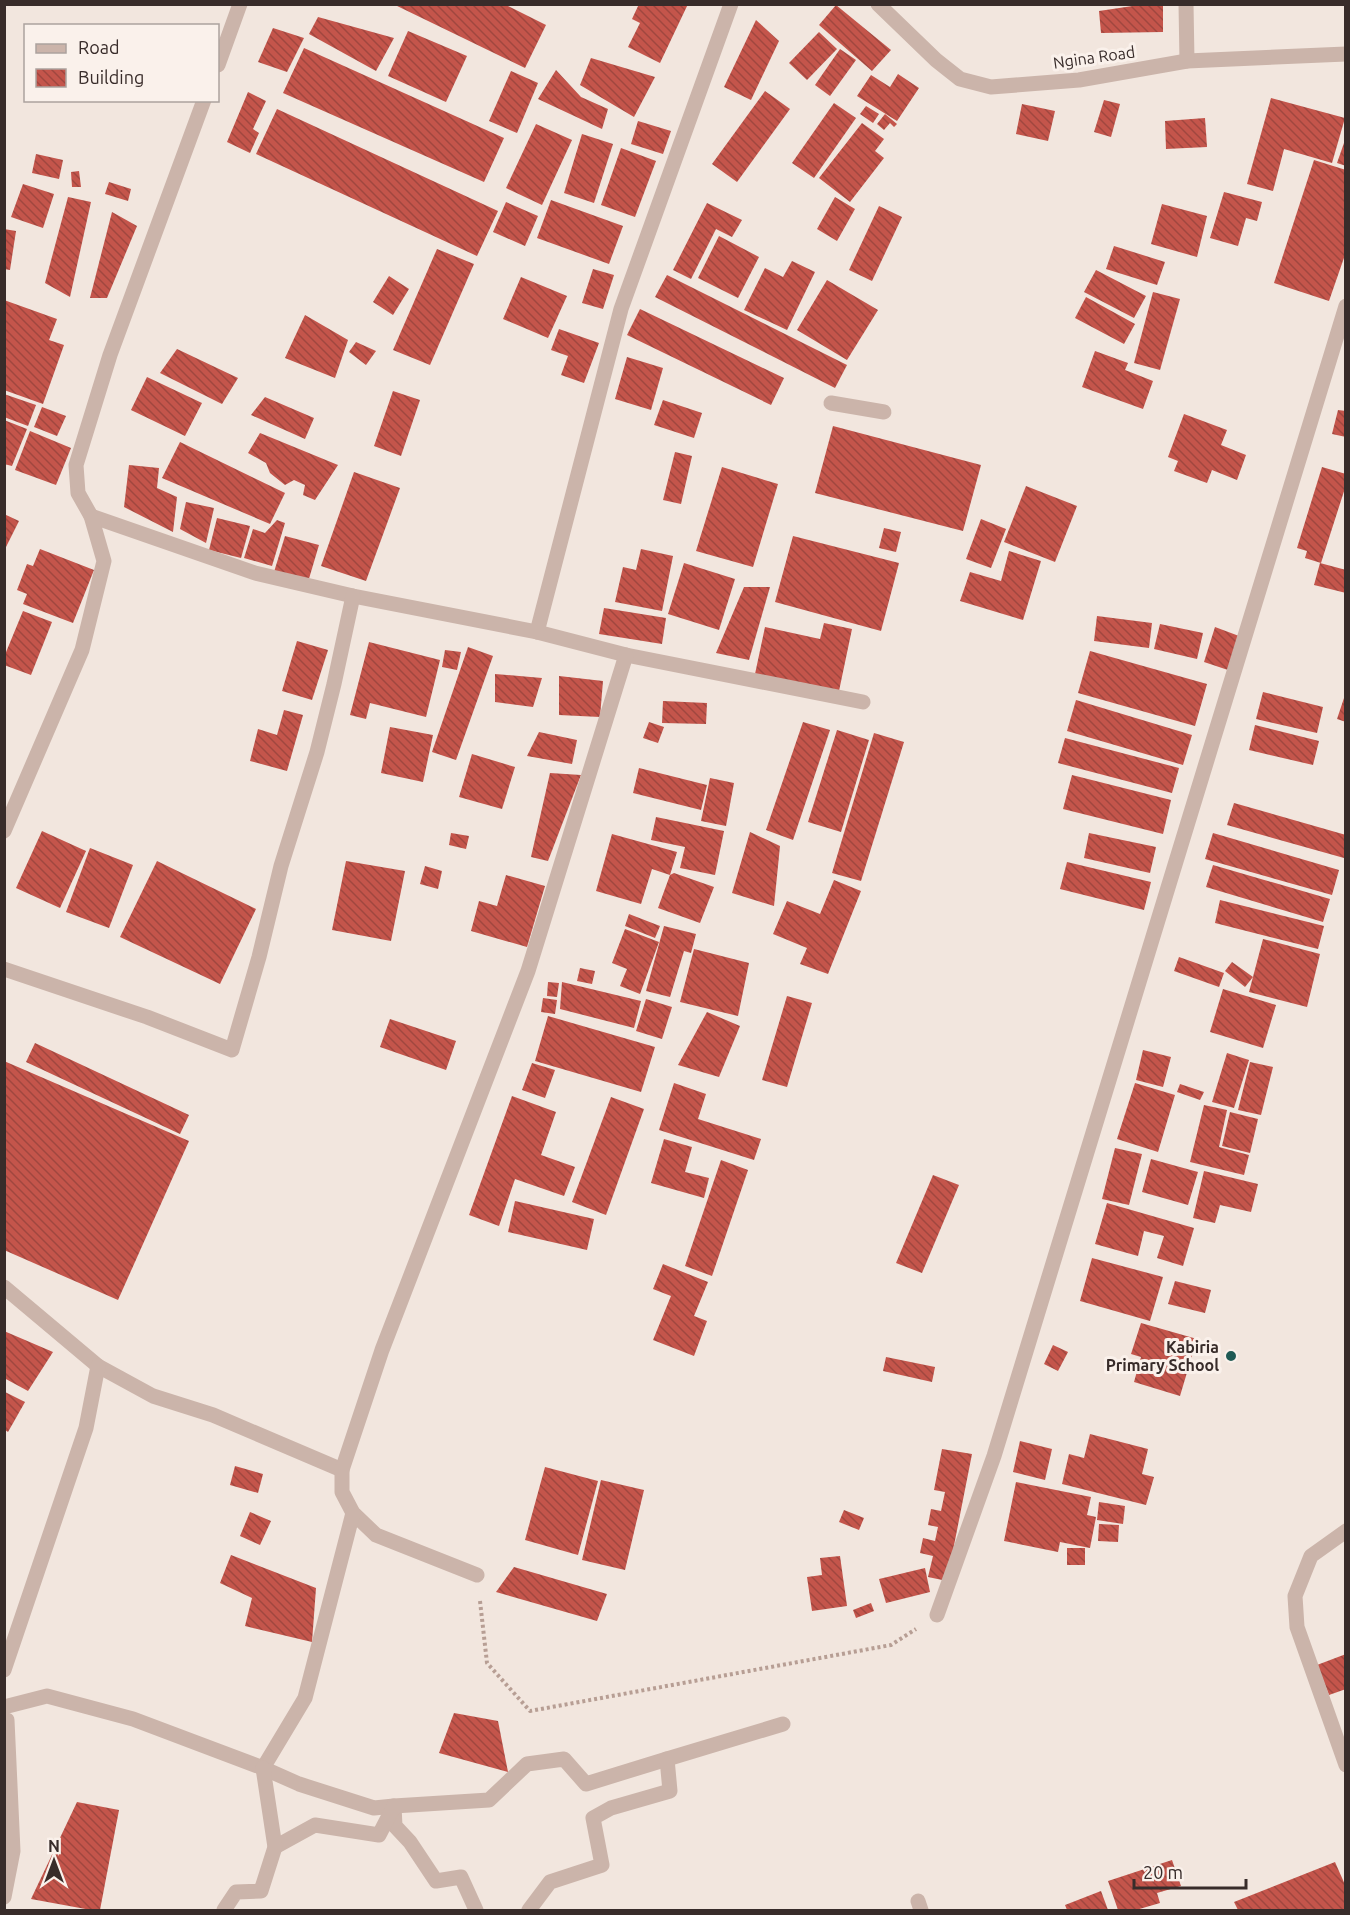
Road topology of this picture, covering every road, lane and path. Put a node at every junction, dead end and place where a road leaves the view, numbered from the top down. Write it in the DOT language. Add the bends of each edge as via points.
graph roads {
  1 [pos="240,4"];
  2 [pos="730,4"];
  3 [pos="878,4"];
  4 [pos="1186,4"];
  5 [pos="1346,54"];
  6 [pos="1187,61"];
  7 [pos="219,62"];
  8 [pos="203,102"];
  9 [pos="1346,306"];
  10 [pos="831,403"];
  11 [pos="884,412"];
  12 [pos="91,516"];
  13 [pos="352,596"];
  14 [pos="537,632"];
  15 [pos="626,655"];
  16 [pos="863,702"];
  17 [pos="4,831"];
  18 [pos="4,969"];
  19 [pos="4,1287"];
  20 [pos="98,1366"];
  21 [pos="342,1470"];
  22 [pos="352,1514"];
  23 [pos="1346,1531"];
  24 [pos="477,1575"];
  25 [pos="937,1615"];
  26 [pos="4,1670"];
  27 [pos="4,1707"];
  28 [pos="4,1719"];
  29 [pos="783,1724"];
  30 [pos="667,1759"];
  31 [pos="1346,1765"];
  32 [pos="263,1768"];
  33 [pos="394,1806"];
  34 [pos="275,1847"];
  35 [pos="4,1896"];
  36 [pos="224,1911"];
  37 [pos="476,1911"];
  38 [pos="529,1911"];
  1 -- 7 [label="street"];
  2 -- 14 [label="street" via="621,309"];
  3 -- 6 [label="street, Ngina Road" via="960,79 991,87 1078,80"];
  4 -- 6 [label="street"];
  5 -- 6 [label="street, Ngina Road"];
  8 -- 12 [label="street" via="110,355 76,465 78,493"];
  9 -- 25 [label="street" via="994,1456"];
  10 -- 11 [label="street"];
  12 -- 13 [label="street" via="255,573"];
  12 -- 17 [label="street" via="104,561 82,651"];
  13 -- 14 [label="street"];
  13 -- 18 [label="street" via="317,752 281,866 232,1050"];
  14 -- 15 [label="street"];
  15 -- 16 [label="street"];
  15 -- 21 [label="street" via="528,971 382,1350"];
  19 -- 20 [label="street"];
  20 -- 21 [label="street" via="153,1396 213,1415"];
  20 -- 26 [label="street" via="86,1428"];
  21 -- 22 [label="street" via="342,1492"];
  22 -- 24 [label="street" via="376,1535"];
  22 -- 32 [label="street" via="305,1698"];
  23 -- 31 [label="street" via="1311,1556 1295,1596 1297,1627"];
  24 -- 25 [label="path" via="487,1663 530,1711 891,1645"];
  27 -- 32 [label="street" via="47,1696 133,1719"];
  28 -- 35 [label="street" via="13,1851"];
  29 -- 30 [label="street"];
  30 -- 33 [label="street" via="586,1784 564,1759 527,1764 489,1800"];
  30 -- 38 [label="street" via="670,1791 611,1808 593,1818 603,1865 550,1882"];
  32 -- 33 [label="street" via="298,1784 374,1808"];
  32 -- 34 [label="street"];
  33 -- 34 [label="street" via="379,1835 315,1826"];
  33 -- 37 [label="street" via="395,1826 436,1881 461,1877"];
  34 -- 36 [label="street" via="261,1891 236,1892"];
}
